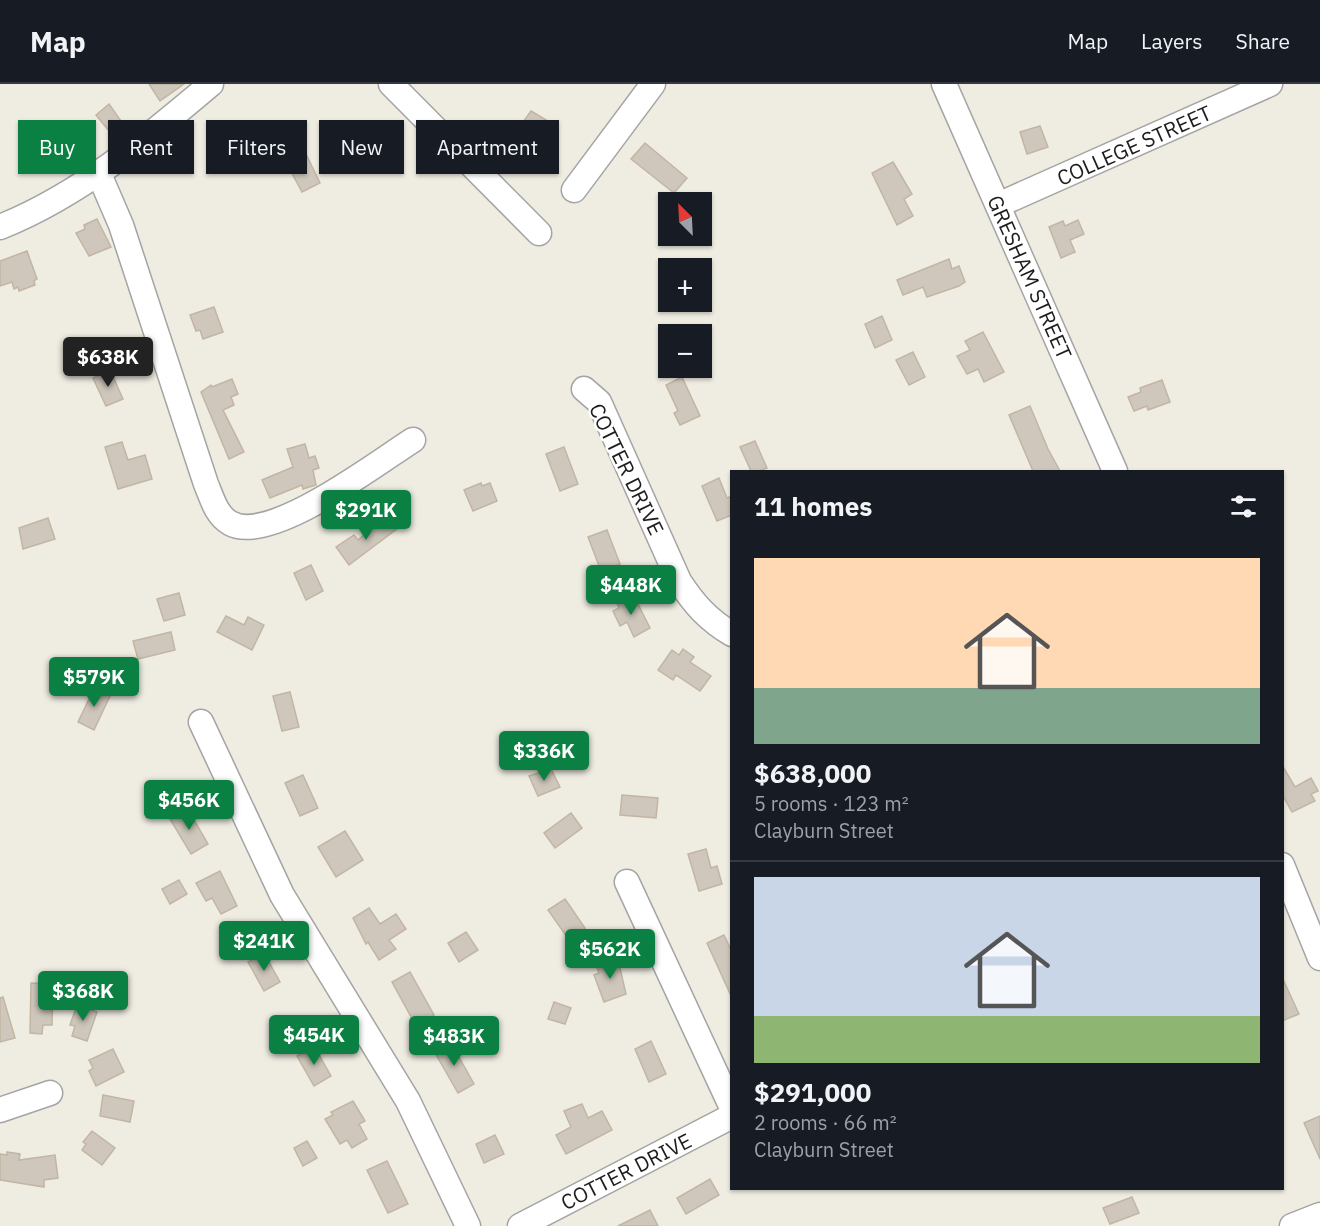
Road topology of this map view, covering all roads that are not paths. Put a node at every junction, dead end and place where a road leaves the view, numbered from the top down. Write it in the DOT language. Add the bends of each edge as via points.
graph roads {
  1 [pos="210,84"];
  2 [pos="391,84"];
  3 [pos="653,84"];
  4 [pos="944,84"];
  5 [pos="1270,84"];
  6 [pos="99,174"];
  7 [pos="574,190"];
  8 [pos="998,205"];
  9 [pos="0,227"];
  10 [pos="539,233"];
  11 [pos="584,389"];
  12 [pos="412,440"];
  13 [pos="1114,470"];
  14 [pos="730,633"];
  15 [pos="201,722"];
  16 [pos="1284,870"];
  17 [pos="627,882"];
  18 [pos="1320,958"];
  19 [pos="50,1093"];
  20 [pos="730,1104"];
  21 [pos="0,1110"];
  22 [pos="730,1117"];
  23 [pos="1320,1215"];
  24 [pos="468,1226"];
  25 [pos="520,1226"];
  26 [pos="1292,1226"];
  1 -- 6 [label="street"];
  2 -- 10 [label="street"];
  3 -- 7 [label="street"];
  4 -- 8 [label="street, GRESHAM STREET"];
  5 -- 8 [label="street, COLLEGE STREET"];
  6 -- 9 [label="street"];
  6 -- 12 [label="street" via="121,225 206,484 218,511 229,522 241,527 284,519 316,503"];
  8 -- 13 [label="street, GRESHAM STREET"];
  11 -- 14 [label="street, COTTER DRIVE" via="599,402 679,581 696,606"];
  15 -- 24 [label="street" via="282,895 408,1101"];
  16 -- 18 [label="street"];
  17 -- 20 [label="street"];
  19 -- 21 [label="street"];
  22 -- 25 [label="street, COTTER DRIVE"];
  23 -- 26 [label="street"];
}
